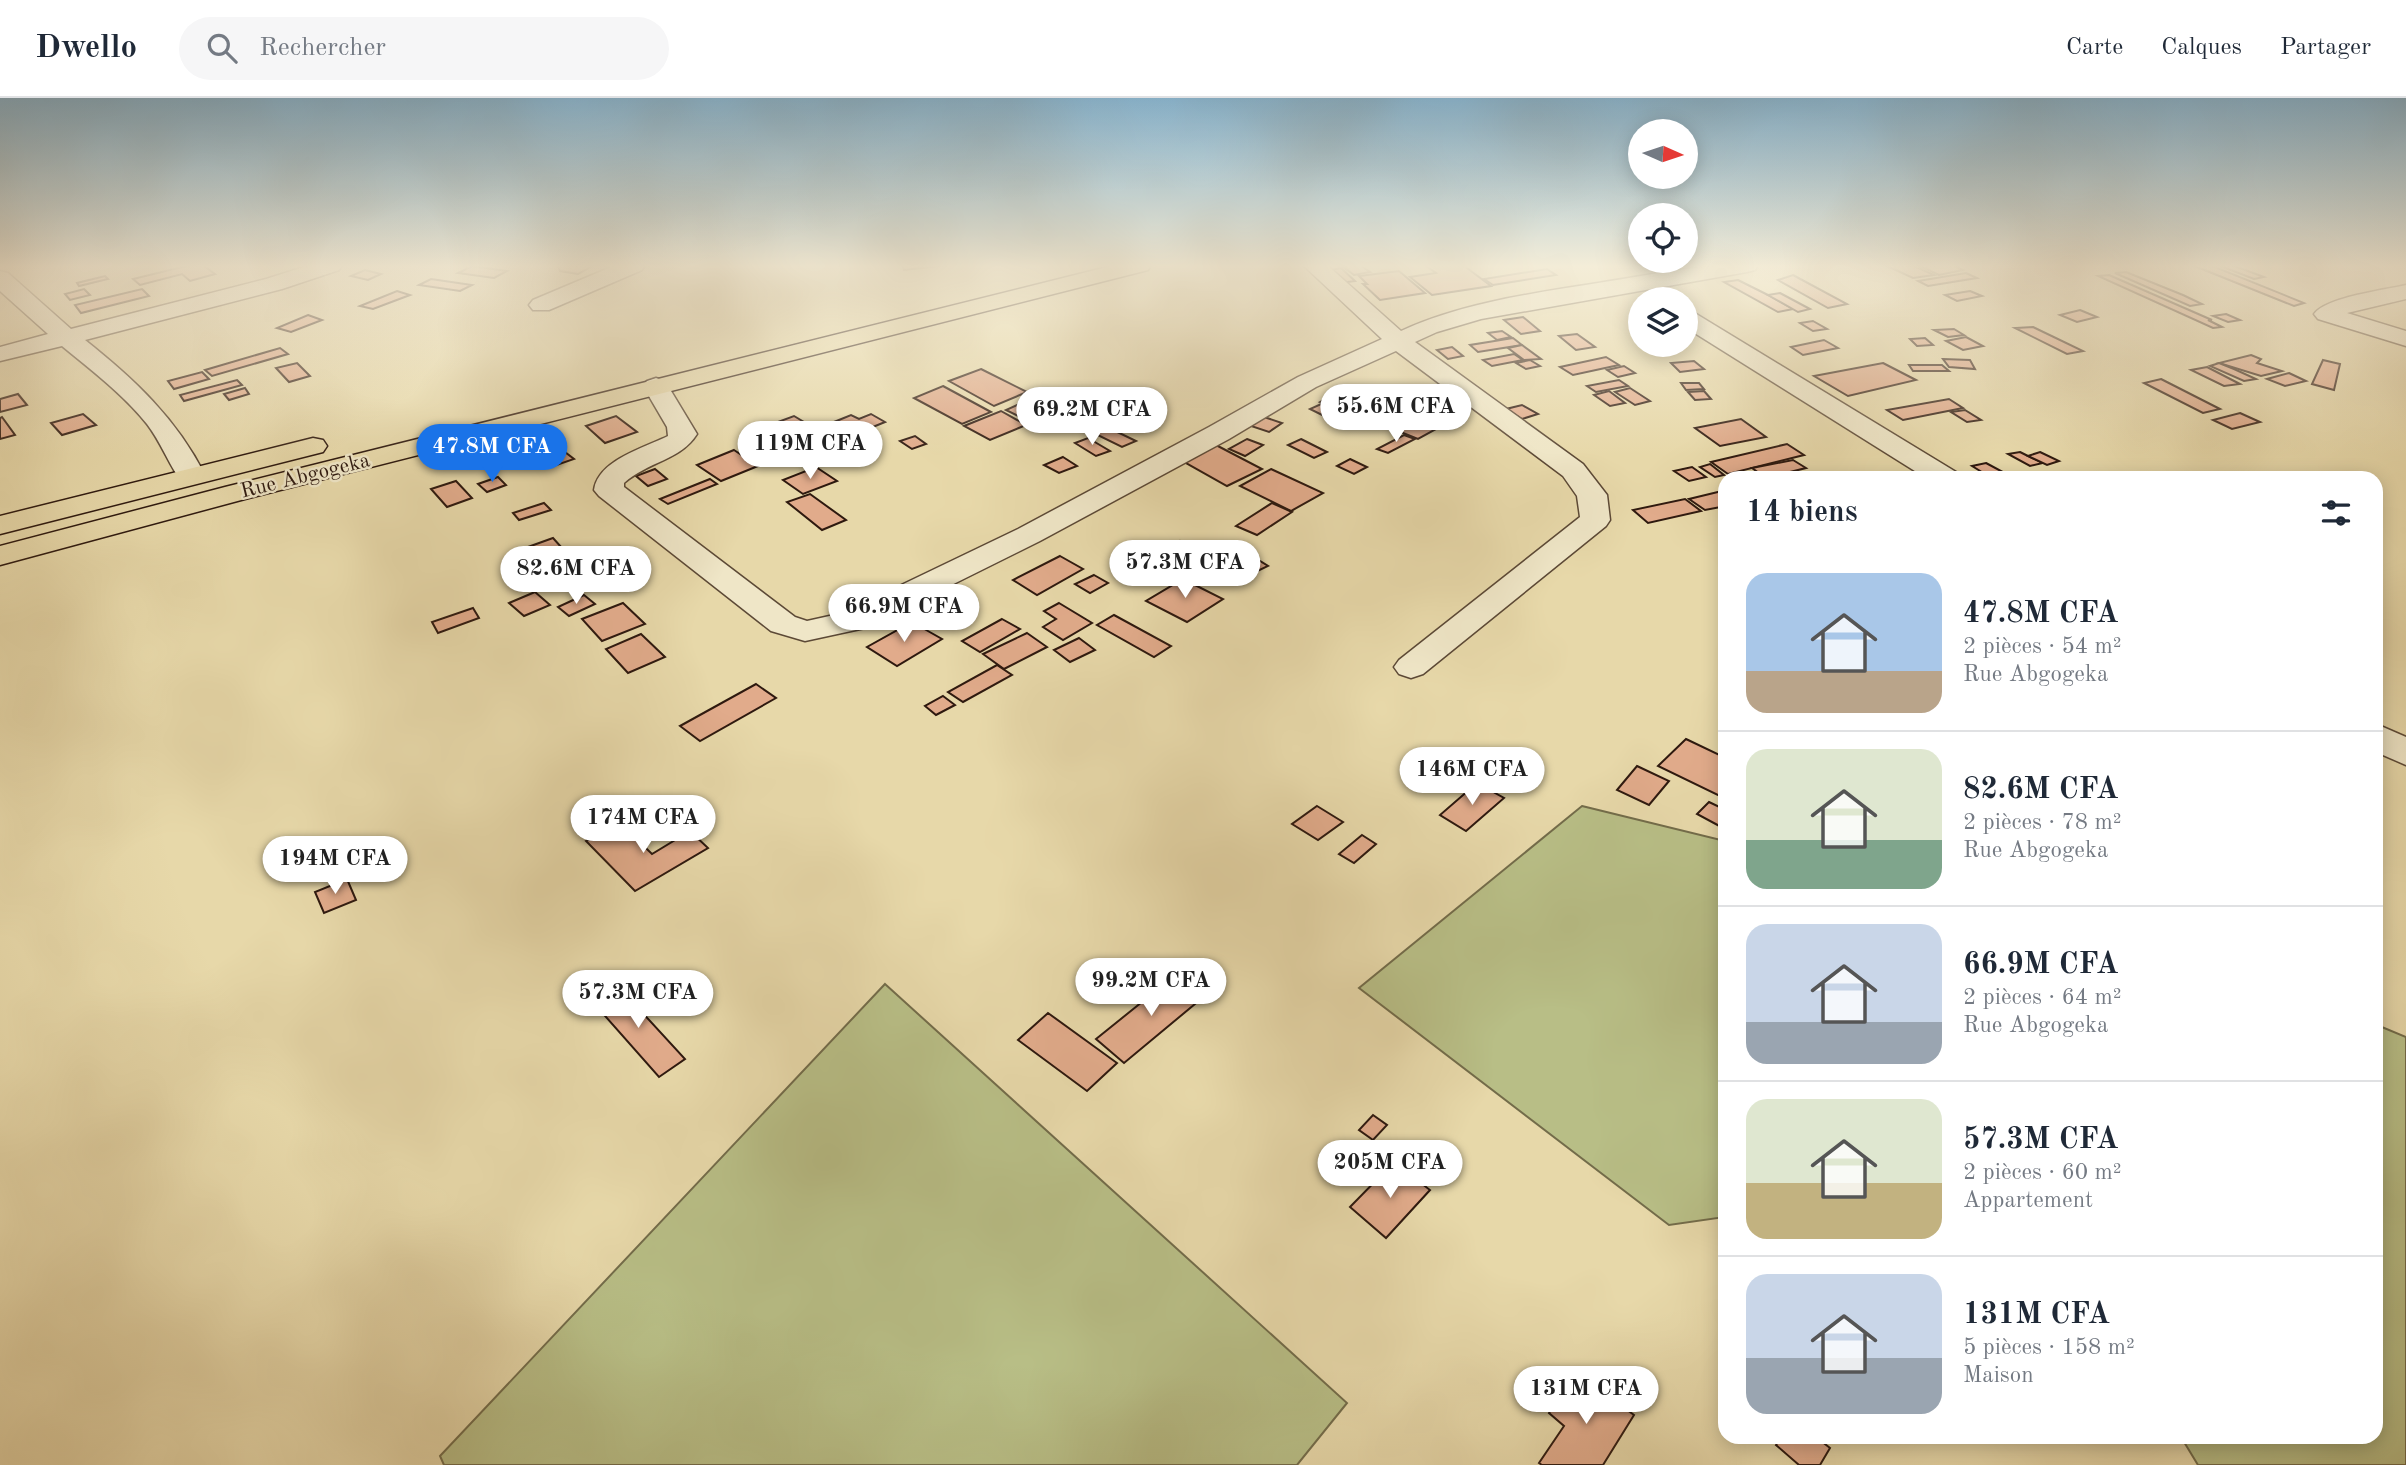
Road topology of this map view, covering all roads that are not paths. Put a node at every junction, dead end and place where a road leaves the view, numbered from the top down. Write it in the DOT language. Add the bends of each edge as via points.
graph roads {
  1 [pos="57,329"];
  2 [pos="102,329"];
  3 [pos="797,329"];
  4 [pos="885,329"];
  5 [pos="1385,329"];
  6 [pos="1430,329"];
  7 [pos="1704,329"];
  8 [pos="2373,329"];
  9 [pos="67,338"];
  10 [pos="2406,339"];
  11 [pos="1398,340"];
  12 [pos="0,354"];
  13 [pos="580,381"];
  14 [pos="656,386"];
  15 [pos="339,439"];
  16 [pos="1935,471"];
  17 [pos="191,475"];
  18 [pos="0,526"];
  19 [pos="0,556"];
  20 [pos="1411,667"];
  21 [pos="2383,740"];
  22 [pos="2406,753"];
  1 -- 9 [label="street"];
  2 -- 9 [label="street"];
  3 -- 13 [label="main road"];
  4 -- 14 [label="main road, Rue Abgogeka"];
  5 -- 11 [label="street"];
  6 -- 11 [label="street"];
  7 -- 16 [label="street"];
  8 -- 10 [label="street"];
  9 -- 12 [label="street"];
  9 -- 17 [label="street" via="130,391 172,439"];
  11 -- 14 [label="street" via="1307,382 1053,522 866,615 804,631 783,624 609,490 610,480 624,468 678,442 682,434"];
  11 -- 20 [label="street" via="1573,470 1592,495 1595,520"];
  14 -- 19 [label="main road, Rue Abgogeka"];
  15 -- 17 [label="main road, Rue Abgogeka"];
  17 -- 18 [label="main road, Rue Abgogeka"];
  21 -- 22 [label="street"];
}
